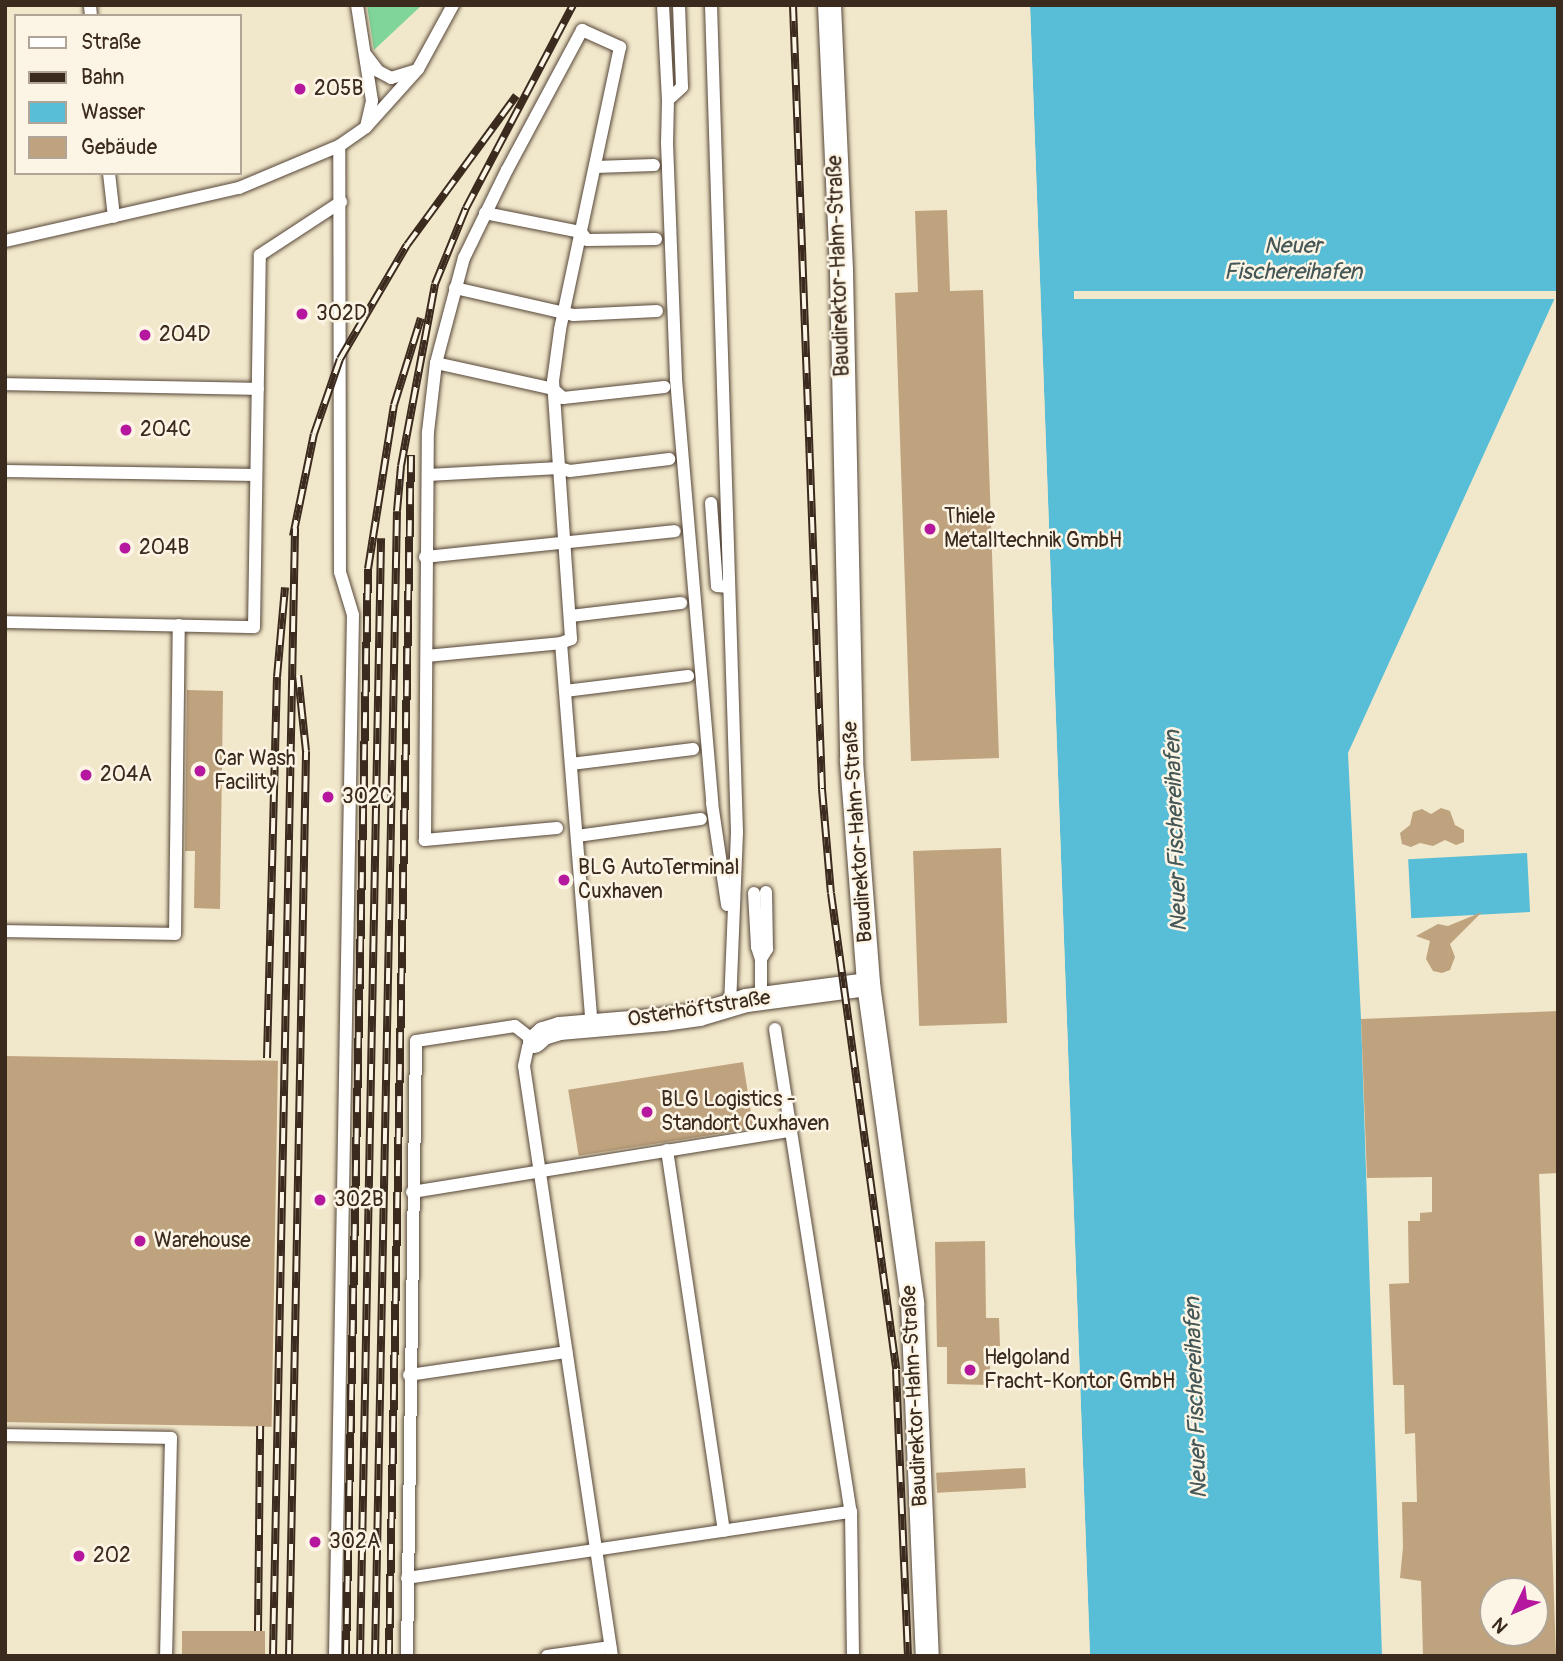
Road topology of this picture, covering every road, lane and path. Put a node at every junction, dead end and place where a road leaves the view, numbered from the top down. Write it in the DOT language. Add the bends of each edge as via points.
graph roads {
  1 [pos="357,5"];
  2 [pos="453,5"];
  3 [pos="663,5"];
  4 [pos="679,5"];
  5 [pos="711,5"];
  6 [pos="829,5"];
  7 [pos="366,55"];
  8 [pos="418,69"];
  9 [pos="668,100"];
  10 [pos="366,127"];
  11 [pos="339,146"];
  12 [pos="654,165"];
  13 [pos="595,167"];
  14 [pos="109,175"];
  15 [pos="341,202"];
  16 [pos="485,213"];
  17 [pos="114,217"];
  18 [pos="581,232"];
  19 [pos="656,239"];
  20 [pos="5,241"];
  21 [pos="455,288"];
  22 [pos="564,311"];
  23 [pos="657,311"];
  24 [pos="436,363"];
  25 [pos="5,384"];
  26 [pos="664,387"];
  27 [pos="258,389"];
  28 [pos="553,389"];
  29 [pos="668,458"];
  30 [pos="559,468"];
  31 [pos="5,471"];
  32 [pos="257,475"];
  33 [pos="428,475"];
  34 [pos="712,503"];
  35 [pos="675,531"];
  36 [pos="564,545"];
  37 [pos="425,557"];
  38 [pos="729,586"];
  39 [pos="681,603"];
  40 [pos="570,616"];
  41 [pos="5,622"];
  42 [pos="179,625"];
  43 [pos="561,643"];
  44 [pos="427,656"];
  45 [pos="688,676"];
  46 [pos="565,691"];
  47 [pos="693,749"];
  48 [pos="571,764"];
  49 [pos="701,819"];
  50 [pos="557,828"];
  51 [pos="577,836"];
  52 [pos="760,892"];
  53 [pos="5,931"];
  54 [pos="732,933"];
  55 [pos="868,985"];
  56 [pos="761,998"];
  57 [pos="730,1004"];
  58 [pos="593,1025"];
  59 [pos="775,1029"];
  60 [pos="534,1041"];
  61 [pos="790,1131"];
  62 [pos="667,1150"];
  63 [pos="539,1171"];
  64 [pos="412,1192"];
  65 [pos="566,1352"];
  66 [pos="409,1375"];
  67 [pos="5,1435"];
  68 [pos="851,1511"];
  69 [pos="724,1531"];
  70 [pos="595,1550"];
  71 [pos="407,1578"];
  72 [pos="611,1651"];
  73 [pos="166,1656"];
  74 [pos="335,1656"];
  75 [pos="407,1656"];
  76 [pos="547,1656"];
  77 [pos="853,1656"];
  78 [pos="928,1656"];
  1 -- 7 [label="lane"];
  2 -- 8 [label="lane"];
  3 -- 9 [label="lane"];
  4 -- 9 [label="lane" via="681,87"];
  5 -- 38 [label="lane"];
  6 -- 55 [label="street, Baudirektor-Hahn-Straße" via="841,271 851,761"];
  7 -- 8 [label="lane" via="378,71 391,78"];
  7 -- 10 [label="lane" via="372,101"];
  8 -- 10 [label="lane"];
  9 -- 54 [label="lane" via="676,379 712,803"];
  10 -- 11 [label="lane"];
  11 -- 15 [label="lane"];
  11 -- 17 [label="lane" via="239,188"];
  12 -- 13 [label="lane"];
  13 -- 16 [label="lane" via="620,47 582,30"];
  13 -- 18 [label="lane"];
  14 -- 17 [label="lane"];
  15 -- 27 [label="lane" via="260,255"];
  15 -- 74 [label="lane" via="340,572 353,615"];
  16 -- 18 [label="lane"];
  16 -- 21 [label="lane"];
  17 -- 20 [label="lane"];
  18 -- 19 [label="lane" via="587,240"];
  18 -- 22 [label="lane"];
  21 -- 22 [label="lane"];
  21 -- 24 [label="lane"];
  22 -- 23 [label="lane" via="574,315"];
  22 -- 28 [label="lane"];
  24 -- 28 [label="lane"];
  24 -- 33 [label="lane"];
  25 -- 27 [label="lane"];
  26 -- 28 [label="lane" via="563,398"];
  27 -- 32 [label="lane"];
  28 -- 30 [label="lane"];
  29 -- 30 [label="lane" via="570,471"];
  30 -- 33 [label="lane"];
  30 -- 36 [label="lane"];
  31 -- 32 [label="lane"];
  32 -- 42 [label="lane" via="254,627"];
  33 -- 37 [label="lane"];
  34 -- 38 [label="lane" via="717,586"];
  35 -- 36 [label="lane"];
  36 -- 37 [label="lane"];
  36 -- 40 [label="lane"];
  37 -- 44 [label="lane"];
  38 -- 54 [label="lane" via="737,832"];
  39 -- 40 [label="lane"];
  40 -- 43 [label="lane" via="571,639"];
  41 -- 42 [label="lane"];
  42 -- 53 [label="lane" via="175,934"];
  43 -- 44 [label="lane"];
  43 -- 46 [label="lane"];
  44 -- 50 [label="lane" via="425,840"];
  45 -- 46 [label="lane"];
  46 -- 48 [label="lane"];
  47 -- 48 [label="lane"];
  48 -- 51 [label="lane"];
  49 -- 51 [label="lane"];
  51 -- 58 [label="lane"];
  52 -- 56 [label="lane" via="768,949 761,959"];
  54 -- 57 [label="lane"];
  55 -- 56 [label="street, Osterhöftstraße"];
  55 -- 78 [label="street, Baudirektor-Hahn-Straße" via="912,1303"];
  56 -- 57 [label="street, Osterhöftstraße"];
  57 -- 58 [label="street, Osterhöftstraße" via="696,1014"];
  58 -- 60 [label="street, Osterhöftstraße" via="542,1032"];
  59 -- 61 [label="lane"];
  60 -- 63 [label="lane" via="524,1066"];
  60 -- 64 [label="lane" via="516,1026 416,1041"];
  61 -- 62 [label="lane"];
  61 -- 68 [label="lane"];
  62 -- 63 [label="lane"];
  62 -- 69 [label="lane"];
  63 -- 64 [label="lane"];
  63 -- 65 [label="lane"];
  64 -- 66 [label="lane"];
  65 -- 66 [label="lane"];
  65 -- 70 [label="lane"];
  66 -- 71 [label="lane"];
  67 -- 73 [label="lane" via="171,1438"];
  68 -- 69 [label="lane"];
  68 -- 77 [label="lane"];
  69 -- 70 [label="lane"];
  70 -- 71 [label="lane"];
  70 -- 72 [label="lane"];
  71 -- 75 [label="lane"];
  72 -- 76 [label="lane"];
}
